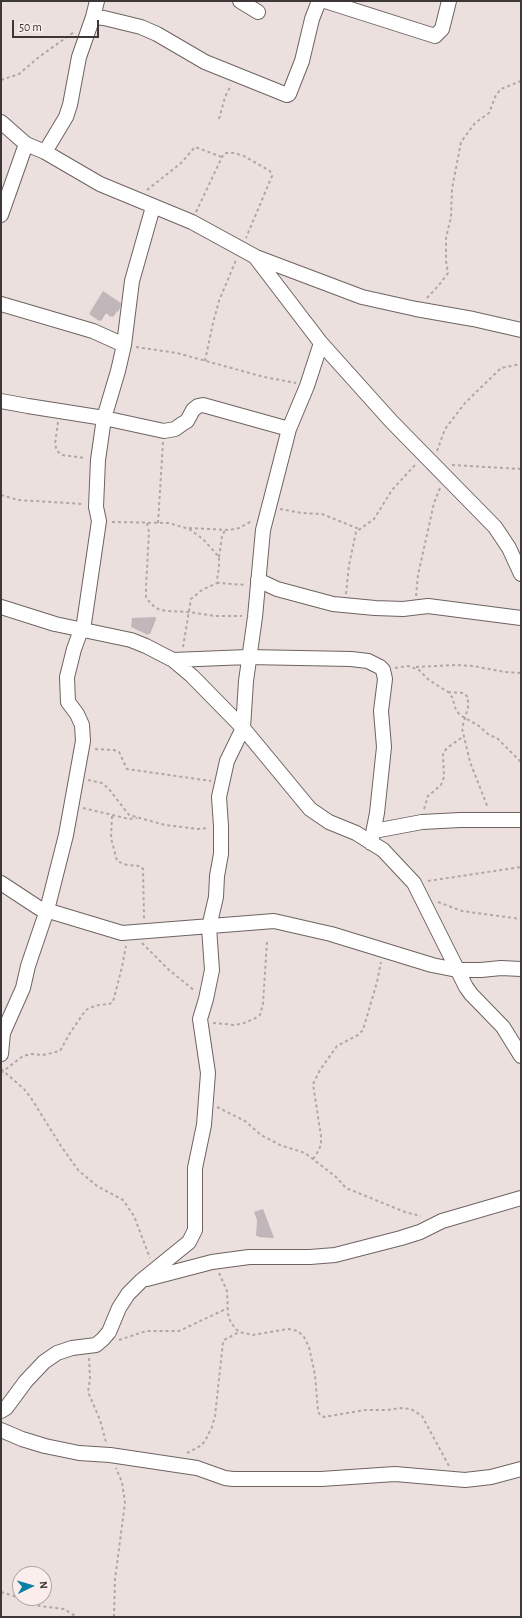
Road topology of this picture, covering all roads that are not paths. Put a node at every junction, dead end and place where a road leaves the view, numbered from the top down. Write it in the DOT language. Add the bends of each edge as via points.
graph roads {
  1 [pos="97,1"];
  2 [pos="240,1"];
  3 [pos="319,1"];
  4 [pos="325,1"];
  5 [pos="449,1"];
  6 [pos="258,12"];
  7 [pos="93,17"];
  8 [pos="1,122"];
  9 [pos="26,144"];
  10 [pos="45,152"];
  11 [pos="153,207"];
  12 [pos="1,215"];
  13 [pos="256,257"];
  14 [pos="1,304"];
  15 [pos="521,330"];
  16 [pos="321,343"];
  17 [pos="124,345"];
  18 [pos="1,401"];
  19 [pos="104,418"];
  20 [pos="289,429"];
  21 [pos="521,574"];
  22 [pos="258,583"];
  23 [pos="1,607"];
  24 [pos="521,618"];
  25 [pos="82,630"];
  26 [pos="248,657"];
  27 [pos="177,660"];
  28 [pos="243,728"];
  29 [pos="521,820"];
  30 [pos="373,837"];
  31 [pos="1,883"];
  32 [pos="47,910"];
  33 [pos="209,927"];
  34 [pos="521,969"];
  35 [pos="457,970"];
  36 [pos="1,1054"];
  37 [pos="521,1056"];
  38 [pos="521,1198"];
  39 [pos="141,1281"];
  40 [pos="1,1412"];
  41 [pos="1,1430"];
  42 [pos="521,1469"];
  1 -- 7 [label="street"];
  2 -- 6 [label="street"];
  3 -- 7 [label="street" via="302,61 288,95 205,62 140,27"];
  4 -- 5 [label="street" via="435,36 442,29"];
  7 -- 10 [label="street" via="76,67 66,117"];
  8 -- 9 [label="street"];
  9 -- 10 [label="street"];
  9 -- 12 [label="street"];
  10 -- 11 [label="street" via="100,184"];
  11 -- 13 [label="street" via="192,222"];
  11 -- 17 [label="street" via="132,281"];
  13 -- 15 [label="street" via="362,297"];
  13 -- 16 [label="street"];
  14 -- 17 [label="street" via="93,331"];
  16 -- 20 [label="street"];
  16 -- 21 [label="street" via="391,421 496,527"];
  17 -- 19 [label="street"];
  18 -- 19 [label="street"];
  19 -- 20 [label="street" via="164,430 175,429 187,421 193,410 203,405"];
  19 -- 25 [label="street" via="98,460 96,507 99,521"];
  20 -- 22 [label="street" via="261,547"];
  22 -- 24 [label="street" via="305,597 345,605 403,609 428,606"];
  22 -- 26 [label="street"];
  23 -- 25 [label="street"];
  25 -- 27 [label="street" via="131,640"];
  25 -- 32 [label="street" via="69,664 66,688 68,702 82,725 83,741 66,835"];
  26 -- 27 [label="street"];
  26 -- 28 [label="street"];
  26 -- 30 [label="street" via="351,659 376,664 383,670 385,679 381,712 384,747"];
  27 -- 28 [label="street"];
  28 -- 30 [label="street" via="316,815 356,833"];
  28 -- 33 [label="street" via="228,761 219,797 221,854 216,897"];
  29 -- 30 [label="street" via="422,822"];
  30 -- 35 [label="street" via="414,883"];
  31 -- 32 [label="street" via="32,904"];
  32 -- 33 [label="street" via="122,933"];
  32 -- 36 [label="street" via="20,999 3,1033"];
  33 -- 35 [label="street" via="274,922 331,934 383,951"];
  33 -- 39 [label="street" via="212,970 200,1014 208,1073 204,1125 195,1168 195,1230 189,1242"];
  34 -- 35 [label="street"];
  35 -- 37 [label="street" via="471,994 503,1027"];
  38 -- 39 [label="street" via="442,1221 420,1232 335,1255 249,1257 212,1262"];
  39 -- 40 [label="street" via="128,1294 118,1308 108,1332 96,1344 57,1353 44,1362"];
  41 -- 42 [label="street" via="44,1446 197,1468 233,1479 321,1479 395,1474 479,1479"];
}
